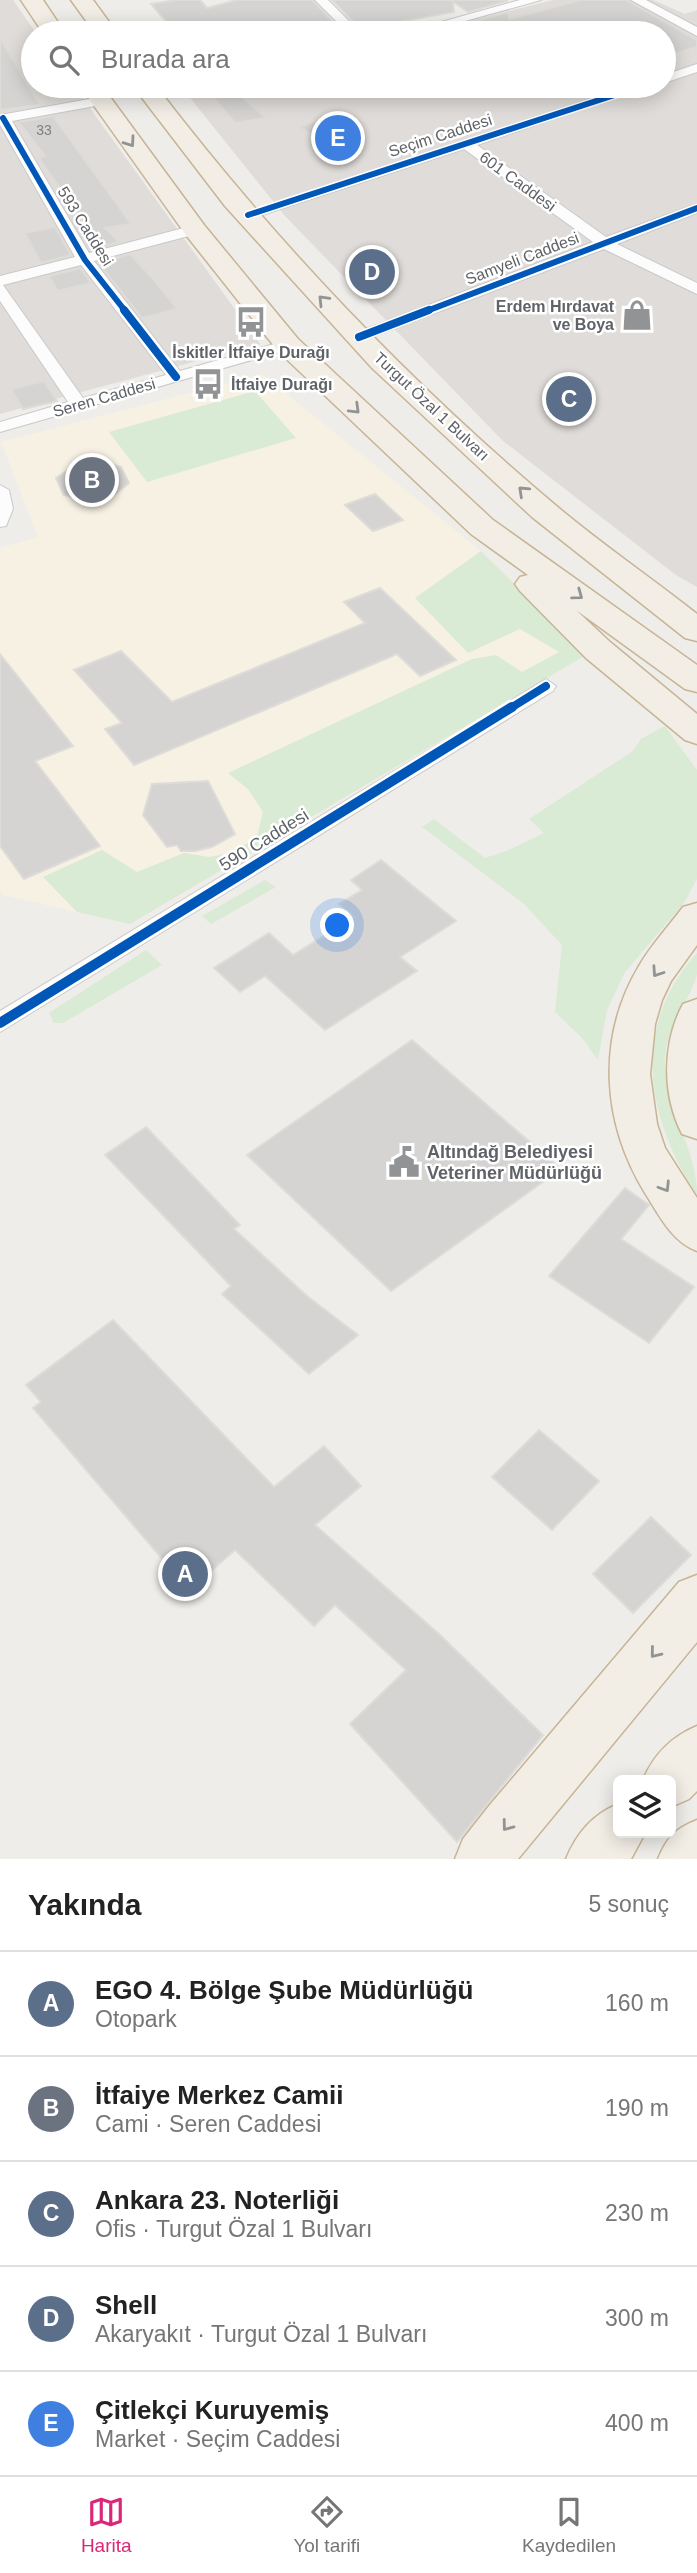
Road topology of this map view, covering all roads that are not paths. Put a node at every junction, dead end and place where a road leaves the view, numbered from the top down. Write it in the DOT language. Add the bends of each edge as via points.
graph roads {
  1 [pos="32,0"];
  2 [pos="82,0"];
  3 [pos="321,0"];
  4 [pos="471,0"];
  5 [pos="535,0"];
  6 [pos="637,0"];
  7 [pos="485,12"];
  8 [pos="46,21"];
  9 [pos="97,21"];
  10 [pos="343,21"];
  11 [pos="452,21"];
  12 [pos="697,32"];
  13 [pos="697,68"];
  14 [pos="676,75"];
  15 [pos="78,98"];
  16 [pos="100,98"];
  17 [pos="153,98"];
  18 [pos="605,98"];
  19 [pos="2,119"];
  20 [pos="465,143"];
  21 [pos="697,208"];
  22 [pos="248,215"];
  23 [pos="195,230"];
  24 [pos="604,243"];
  25 [pos="85,260"];
  26 [pos="0,281"];
  27 [pos="0,289"];
  28 [pos="697,289"];
  29 [pos="359,337"];
  30 [pos="288,345"];
  31 [pos="177,377"];
  32 [pos="78,404"];
  33 [pos="0,427"];
  34 [pos="0,490"];
  35 [pos="0,522"];
  36 [pos="482,527"];
  37 [pos="575,535"];
  38 [pos="697,605"];
  39 [pos="697,631"];
  40 [pos="691,677"];
  41 [pos="546,686"];
  42 [pos="652,697"];
  43 [pos="697,732"];
  44 [pos="697,753"];
  45 [pos="697,917"];
  46 [pos="697,1015"];
  47 [pos="0,1023"];
  48 [pos="697,1122"];
  49 [pos="697,1232"];
  50 [pos="697,1600"];
  51 [pos="697,1753"];
  52 [pos="675,1775"];
  53 [pos="613,1838"];
  54 [pos="697,1848"];
  55 [pos="483,1859"];
  56 [pos="594,1859"];
  57 [pos="686,1859"];
  1 -- 8 [label="highway"];
  2 -- 9 [label="highway"];
  3 -- 10 [label="street"];
  4 -- 7 [label="street"];
  5 -- 7 [label="street"];
  6 -- 12 [label="street"];
  7 -- 11 [label="street"];
  13 -- 14 [label="street"];
  15 -- 19 [label="street"];
  16 -- 23 [label="highway, one-way"];
  17 -- 22 [label="highway, Turgut Özal 1 Bulvarı"];
  18 -- 20 [label="street, Seçim Caddesi"];
  19 -- 25 [label="street, 593 Caddesi"];
  20 -- 22 [label="street, Seçim Caddesi"];
  20 -- 24 [label="street, 601 Caddesi"];
  21 -- 24 [label="street, Samyeli Caddesi"];
  29 -- 22 [label="highway, Turgut Özal 1 Bulvarı, one-way"];
  23 -- 25 [label="street"];
  23 -- 30 [label="highway"];
  24 -- 28 [label="street, 601 Caddesi"];
  24 -- 29 [label="street, Samyeli Caddesi"];
  25 -- 26 [label="street"];
  25 -- 31 [label="street, 593 Caddesi"];
  27 -- 32 [label="street"];
  37 -- 29 [label="highway, Turgut Özal 1 Bulvarı, one-way" via="450,426"];
  30 -- 31 [label="street, Seren Caddesi"];
  30 -- 36 [label="highway, one-way"];
  31 -- 32 [label="street, Seren Caddesi"];
  32 -- 33 [label="street, Seren Caddesi"];
  34 -- 35 [label="street" via="4,509"];
  36 -- 40 [label="highway, one-way"];
  36 -- 42 [label="highway" via="543,598"];
  37 -- 38 [label="highway"];
  37 -- 39 [label="highway, Turgut Özal 1 Bulvarı"];
  41 -- 47 [label="street, 590 Caddesi"];
  42 -- 43 [label="highway"];
  42 -- 44 [label="highway"];
  45 -- 49 [label="highway, one-way" via="652,979 635,1024 629,1064 636,1128 653,1168"];
  46 -- 48 [label="highway" via="685,1062"];
  50 -- 55 [label="highway, one-way" via="523,1805"];
  51 -- 52 [label="highway"];
  53 -- 56 [label="highway"];
  54 -- 57 [label="highway"];
}
